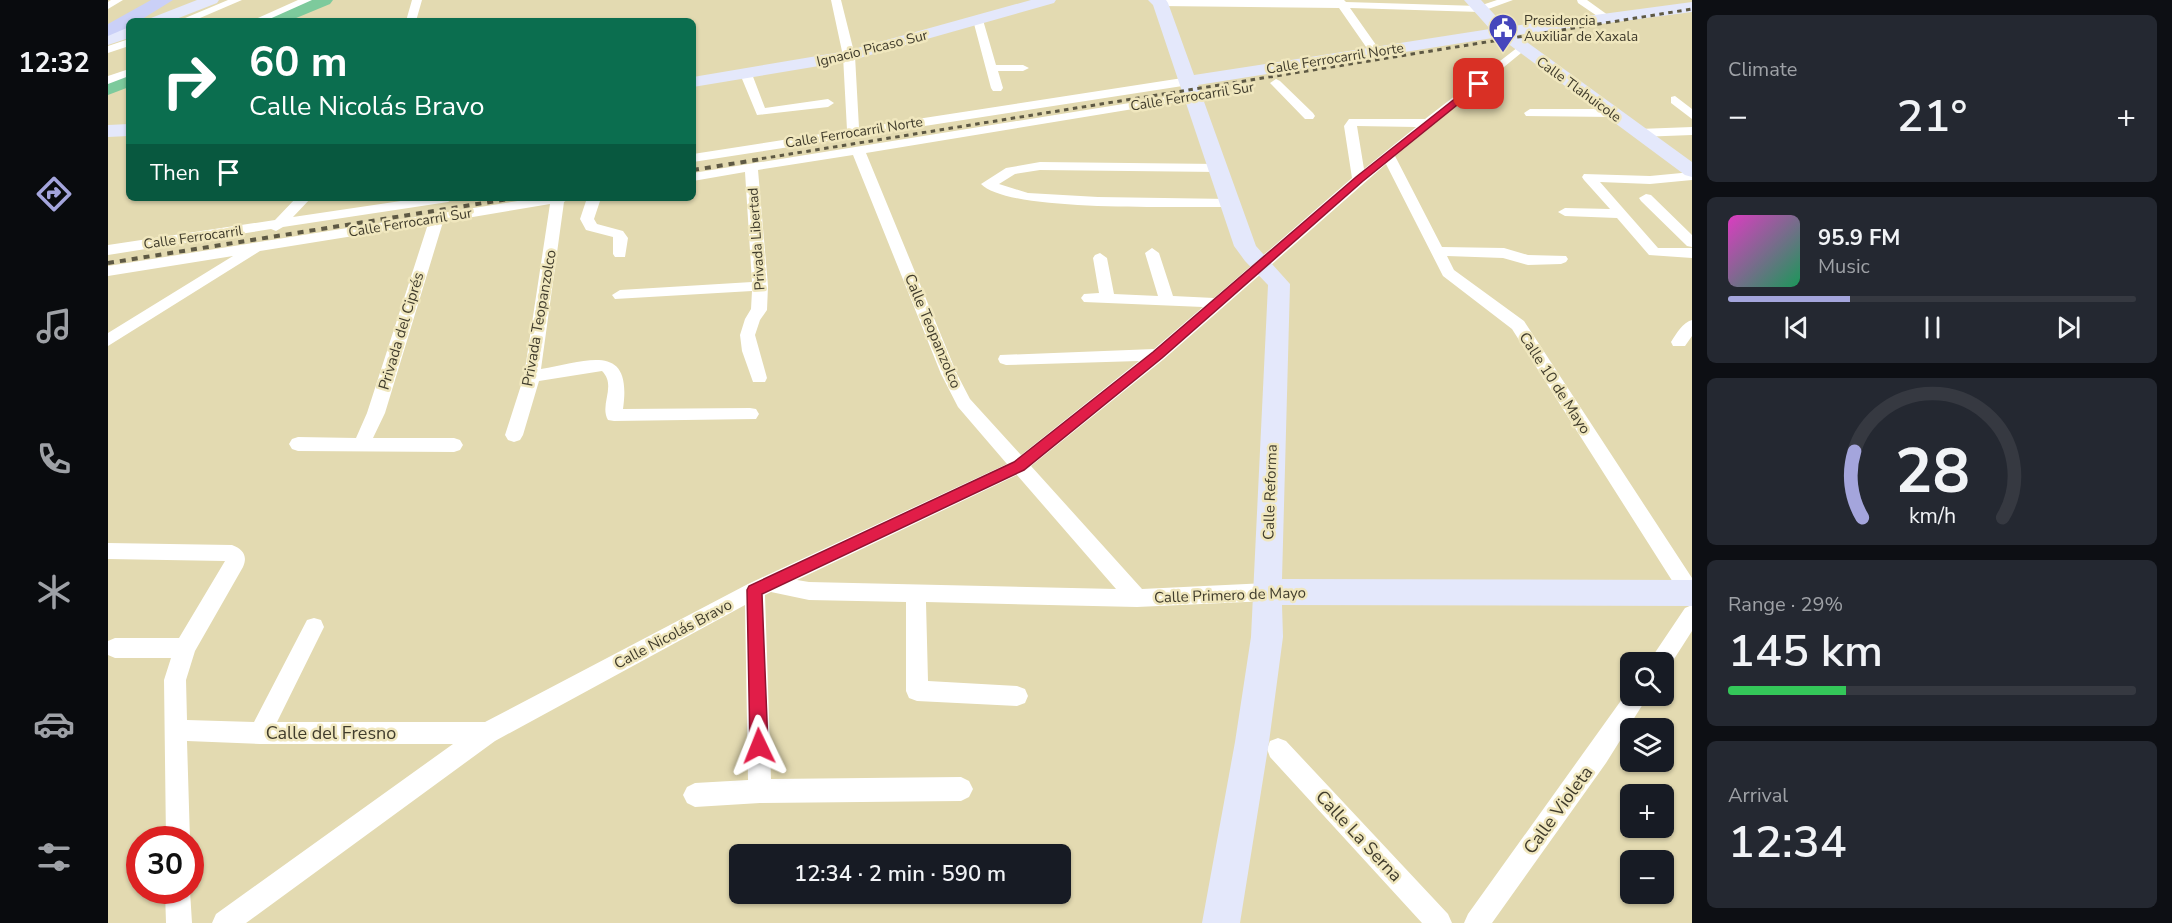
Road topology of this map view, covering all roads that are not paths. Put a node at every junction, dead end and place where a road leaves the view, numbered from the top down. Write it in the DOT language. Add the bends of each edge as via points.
graph roads {
  1 [pos="118,0"];
  2 [pos="142,0"];
  3 [pos="164,0"];
  4 [pos="211,0"];
  5 [pos="237,0"];
  6 [pos="307,0"];
  7 [pos="417,0"];
  8 [pos="836,0"];
  9 [pos="1508,0"];
  10 [pos="1040,1"];
  11 [pos="1582,1"];
  12 [pos="1158,2"];
  13 [pos="1340,2"];
  14 [pos="1476,5"];
  15 [pos="108,6"];
  16 [pos="1692,7"];
  17 [pos="1692,15"];
  18 [pos="108,18"];
  19 [pos="131,18"];
  20 [pos="165,18"];
  21 [pos="191,18"];
  22 [pos="263,18"];
  23 [pos="412,18"];
  24 [pos="1607,18"];
  25 [pos="978,20"];
  26 [pos="126,21"];
  27 [pos="108,31"];
  28 [pos="1502,32"];
  29 [pos="126,33"];
  30 [pos="108,40"];
  31 [pos="126,43"];
  32 [pos="1522,47"];
  33 [pos="108,50"];
  34 [pos="1375,52"];
  35 [pos="1487,52"];
  36 [pos="849,56"];
  37 [pos="1430,60"];
  38 [pos="992,68"];
  39 [pos="1023,68"];
  40 [pos="126,73"];
  41 [pos="746,74"];
  42 [pos="108,80"];
  43 [pos="696,82"];
  44 [pos="1276,83"];
  45 [pos="997,88"];
  46 [pos="1191,88"];
  47 [pos="1675,100"];
  48 [pos="828,103"];
  49 [pos="1530,112"];
  50 [pos="1612,113"];
  51 [pos="1692,115"];
  52 [pos="1309,116"];
  53 [pos="1430,123"];
  54 [pos="1584,125"];
  55 [pos="1634,129"];
  56 [pos="126,130"];
  57 [pos="108,131"];
  58 [pos="1692,131"];
  59 [pos="853,132"];
  60 [pos="858,150"];
  61 [pos="1388,156"];
  62 [pos="696,158"];
  63 [pos="751,167"];
  64 [pos="1218,168"];
  65 [pos="1692,171"];
  66 [pos="696,176"];
  67 [pos="1692,176"];
  68 [pos="1359,179"];
  69 [pos="1646,198"];
  70 [pos="301,201"];
  71 [pos="429,201"];
  72 [pos="545,201"];
  73 [pos="558,201"];
  74 [pos="593,201"];
  75 [pos="1230,203"];
  76 [pos="1565,212"];
  77 [pos="1621,214"];
  78 [pos="437,218"];
  79 [pos="278,225"];
  80 [pos="1692,243"];
  81 [pos="257,247"];
  82 [pos="108,250"];
  83 [pos="1437,251"];
  84 [pos="1152,253"];
  85 [pos="1692,253"];
  86 [pos="621,254"];
  87 [pos="1100,258"];
  88 [pos="1561,259"];
  89 [pos="1261,265"];
  90 [pos="108,271"];
  91 [pos="760,286"];
  92 [pos="620,295"];
  93 [pos="1089,297"];
  94 [pos="1107,298"];
  95 [pos="1167,301"];
  96 [pos="1219,303"];
  97 [pos="138,322"];
  98 [pos="1692,325"];
  99 [pos="108,340"];
  100 [pos="1679,342"];
  101 [pos="108,354"];
  102 [pos="1158,355"];
  103 [pos="1006,359"];
  104 [pos="532,376"];
  105 [pos="759,378"];
  106 [pos="750,414"];
  107 [pos="514,435"];
  108 [pos="362,443"];
  109 [pos="298,444"];
  110 [pos="454,445"];
  111 [pos="1019,466"];
  112 [pos="108,551"];
  113 [pos="762,587"];
  114 [pos="1267,592"];
  115 [pos="916,594"];
  116 [pos="1137,598"];
  117 [pos="1692,599"];
  118 [pos="314,627"];
  119 [pos="115,648"];
  120 [pos="185,648"];
  121 [pos="1665,652"];
  122 [pos="1017,696"];
  123 [pos="1630,706"];
  124 [pos="176,730"];
  125 [pos="260,733"];
  126 [pos="487,733"];
  127 [pos="1278,749"];
  128 [pos="961,789"];
  129 [pos="760,791"];
  130 [pos="695,795"];
  131 [pos="178,826"];
  132 [pos="178,904"];
  133 [pos="179,923"];
  134 [pos="225,923"];
  135 [pos="1221,923"];
  136 [pos="1439,923"];
  137 [pos="1477,923"];
  1 -- 15 [label="street"];
  2 -- 18 [label="main road"];
  3 -- 19 [label="main road"];
  4 -- 20 [label="main road"];
  5 -- 21 [label="street"];
  6 -- 22 [label="street"];
  7 -- 23 [label="street"];
  8 -- 36 [label="street"];
  9 -- 14 [label="street"];
  10 -- 25 [label="main road, Ignacio Picaso Sur"];
  11 -- 24 [label="street"];
  12 -- 13 [label="street"];
  12 -- 46 [label="main road, Calle Reforma"];
  13 -- 14 [label="street"];
  13 -- 34 [label="street"];
  14 -- 28 [label="main road, Calle Tlahuicole"];
  16 -- 24 [label="main road, Calle Ferrocarril Norte"];
  17 -- 32 [label="main road"];
  24 -- 28 [label="main road, Calle Ferrocarril Norte"];
  25 -- 36 [label="main road, Ignacio Picaso Sur"];
  25 -- 38 [label="street"];
  26 -- 27 [label="main road"];
  28 -- 32 [label="main road, Calle Tlahuicole"];
  28 -- 34 [label="main road, Calle Ferrocarril Norte"];
  29 -- 30 [label="main road"];
  31 -- 33 [label="street"];
  32 -- 35 [label="main road"];
  32 -- 50 [label="main road, Calle Tlahuicole"];
  32 -- 53 [label="street, Calle Nicolás Bravo"];
  34 -- 46 [label="main road, Calle Ferrocarril Norte"];
  36 -- 41 [label="main road, Ignacio Picaso Sur"];
  36 -- 59 [label="street"];
  37 -- 44 [label="main road, Calle Ferrocarril Sur"];
  38 -- 39 [label="street"];
  38 -- 45 [label="street"];
  40 -- 42 [label="street"];
  41 -- 43 [label="main road, Ignacio Picaso Sur"];
  41 -- 48 [label="street" via="761,111"];
  44 -- 46 [label="main road, Calle Ferrocarril Sur"];
  44 -- 52 [label="street"];
  46 -- 59 [label="street, Calle Ferrocarril Norte"];
  46 -- 60 [label="street, Calle Ferrocarril Sur"];
  46 -- 64 [label="main road, Calle Reforma"];
  47 -- 51 [label="street"];
  49 -- 50 [label="street"];
  50 -- 55 [label="main road, Calle Tlahuicole"];
  53 -- 61 [label="street, Calle Nicolás Bravo"];
  53 -- 68 [label="street" via="1353,122 1350,126"];
  54 -- 55 [label="street"];
  55 -- 58 [label="street"];
  55 -- 65 [label="main road, Calle Tlahuicole"];
  56 -- 57 [label="main road"];
  59 -- 62 [label="street, Calle Ferrocarril Norte"];
  60 -- 63 [label="street, Calle Ferrocarril Sur"];
  60 -- 111 [label="street, Calle Teopanzolco" via="964,403"];
  61 -- 68 [label="street, Calle Nicolás Bravo"];
  61 -- 83 [label="street, Calle 10 de Mayo"];
  63 -- 66 [label="street, Calle Ferrocarril Sur"];
  63 -- 91 [label="street, Privada Libertad"];
  64 -- 75 [label="main road, Calle Reforma"];
  64 -- 75 [label="street" via="1040,166 1011,171 988,184 1028,197"];
  67 -- 77 [label="street" via="1650,180 1589,177"];
  68 -- 89 [label="street, Calle Nicolás Bravo"];
  69 -- 80 [label="street"];
  70 -- 79 [label="street"];
  71 -- 79 [label="street"];
  72 -- 78 [label="street, Calle Ferrocarril Sur"];
  73 -- 104 [label="street, Privada Teopanzolco"];
  74 -- 86 [label="street" via="587,219 591,227 618,234"];
  75 -- 89 [label="main road, Calle Reforma" via="1245,246"];
  76 -- 77 [label="street"];
  77 -- 85 [label="street" via="1654,252"];
  78 -- 81 [label="street, Calle Ferrocarril Sur"];
  78 -- 108 [label="street, Privada del Ciprés" via="376,413"];
  79 -- 81 [label="street"];
  79 -- 82 [label="street, Calle Ferrocarril"];
  81 -- 90 [label="street, Calle Ferrocarril"];
  81 -- 97 [label="street"];
  83 -- 88 [label="street" via="1504,253 1528,260"];
  83 -- 117 [label="street, Calle 10 de Mayo" via="1448,273 1518,325"];
  84 -- 95 [label="street"];
  87 -- 94 [label="street"];
  89 -- 96 [label="street, Calle Nicolás Bravo"];
  89 -- 114 [label="main road, Calle Reforma" via="1279,284"];
  91 -- 92 [label="street"];
  91 -- 105 [label="street, Privada Libertad" via="759,310 750,319 746,332"];
  93 -- 94 [label="street"];
  94 -- 95 [label="street"];
  95 -- 96 [label="street"];
  96 -- 102 [label="street, Calle Nicolás Bravo"];
  97 -- 99 [label="street"];
  97 -- 101 [label="street"];
  98 -- 100 [label="street"];
  102 -- 103 [label="street"];
  102 -- 111 [label="street, Calle Nicolás Bravo"];
  104 -- 106 [label="street" via="605,365 616,373 614,415"];
  104 -- 107 [label="street, Privada Teopanzolco"];
  108 -- 109 [label="street"];
  108 -- 110 [label="street"];
  111 -- 113 [label="street, Calle Nicolás Bravo"];
  111 -- 116 [label="street, Calle Teopanzolco"];
  112 -- 120 [label="street" via="235,555 236,561"];
  113 -- 115 [label="street, Calle Primero de Mayo"];
  113 -- 126 [label="street, Calle Nicolás Bravo"];
  113 -- 129 [label="street"];
  114 -- 116 [label="street, Calle Primero de Mayo"];
  114 -- 117 [label="main road, Calle Primero de Mayo"];
  114 -- 135 [label="main road, Calle Reforma" via="1267,636"];
  115 -- 116 [label="street, Calle Primero de Mayo"];
  115 -- 122 [label="street" via="917,691"];
  117 -- 121 [label="street"];
  118 -- 125 [label="street"];
  119 -- 120 [label="street"];
  120 -- 124 [label="street" via="175,680"];
  123 -- 137 [label="street, Calle Violeta"];
  124 -- 125 [label="street, Calle del Fresno"];
  124 -- 131 [label="street"];
  125 -- 126 [label="street, Calle del Fresno"];
  126 -- 134 [label="street, Calle Nicolás Bravo"];
  127 -- 136 [label="street, Calle La Serna"];
  128 -- 129 [label="street"];
  129 -- 130 [label="street"];
  132 -- 133 [label="street"];
}
